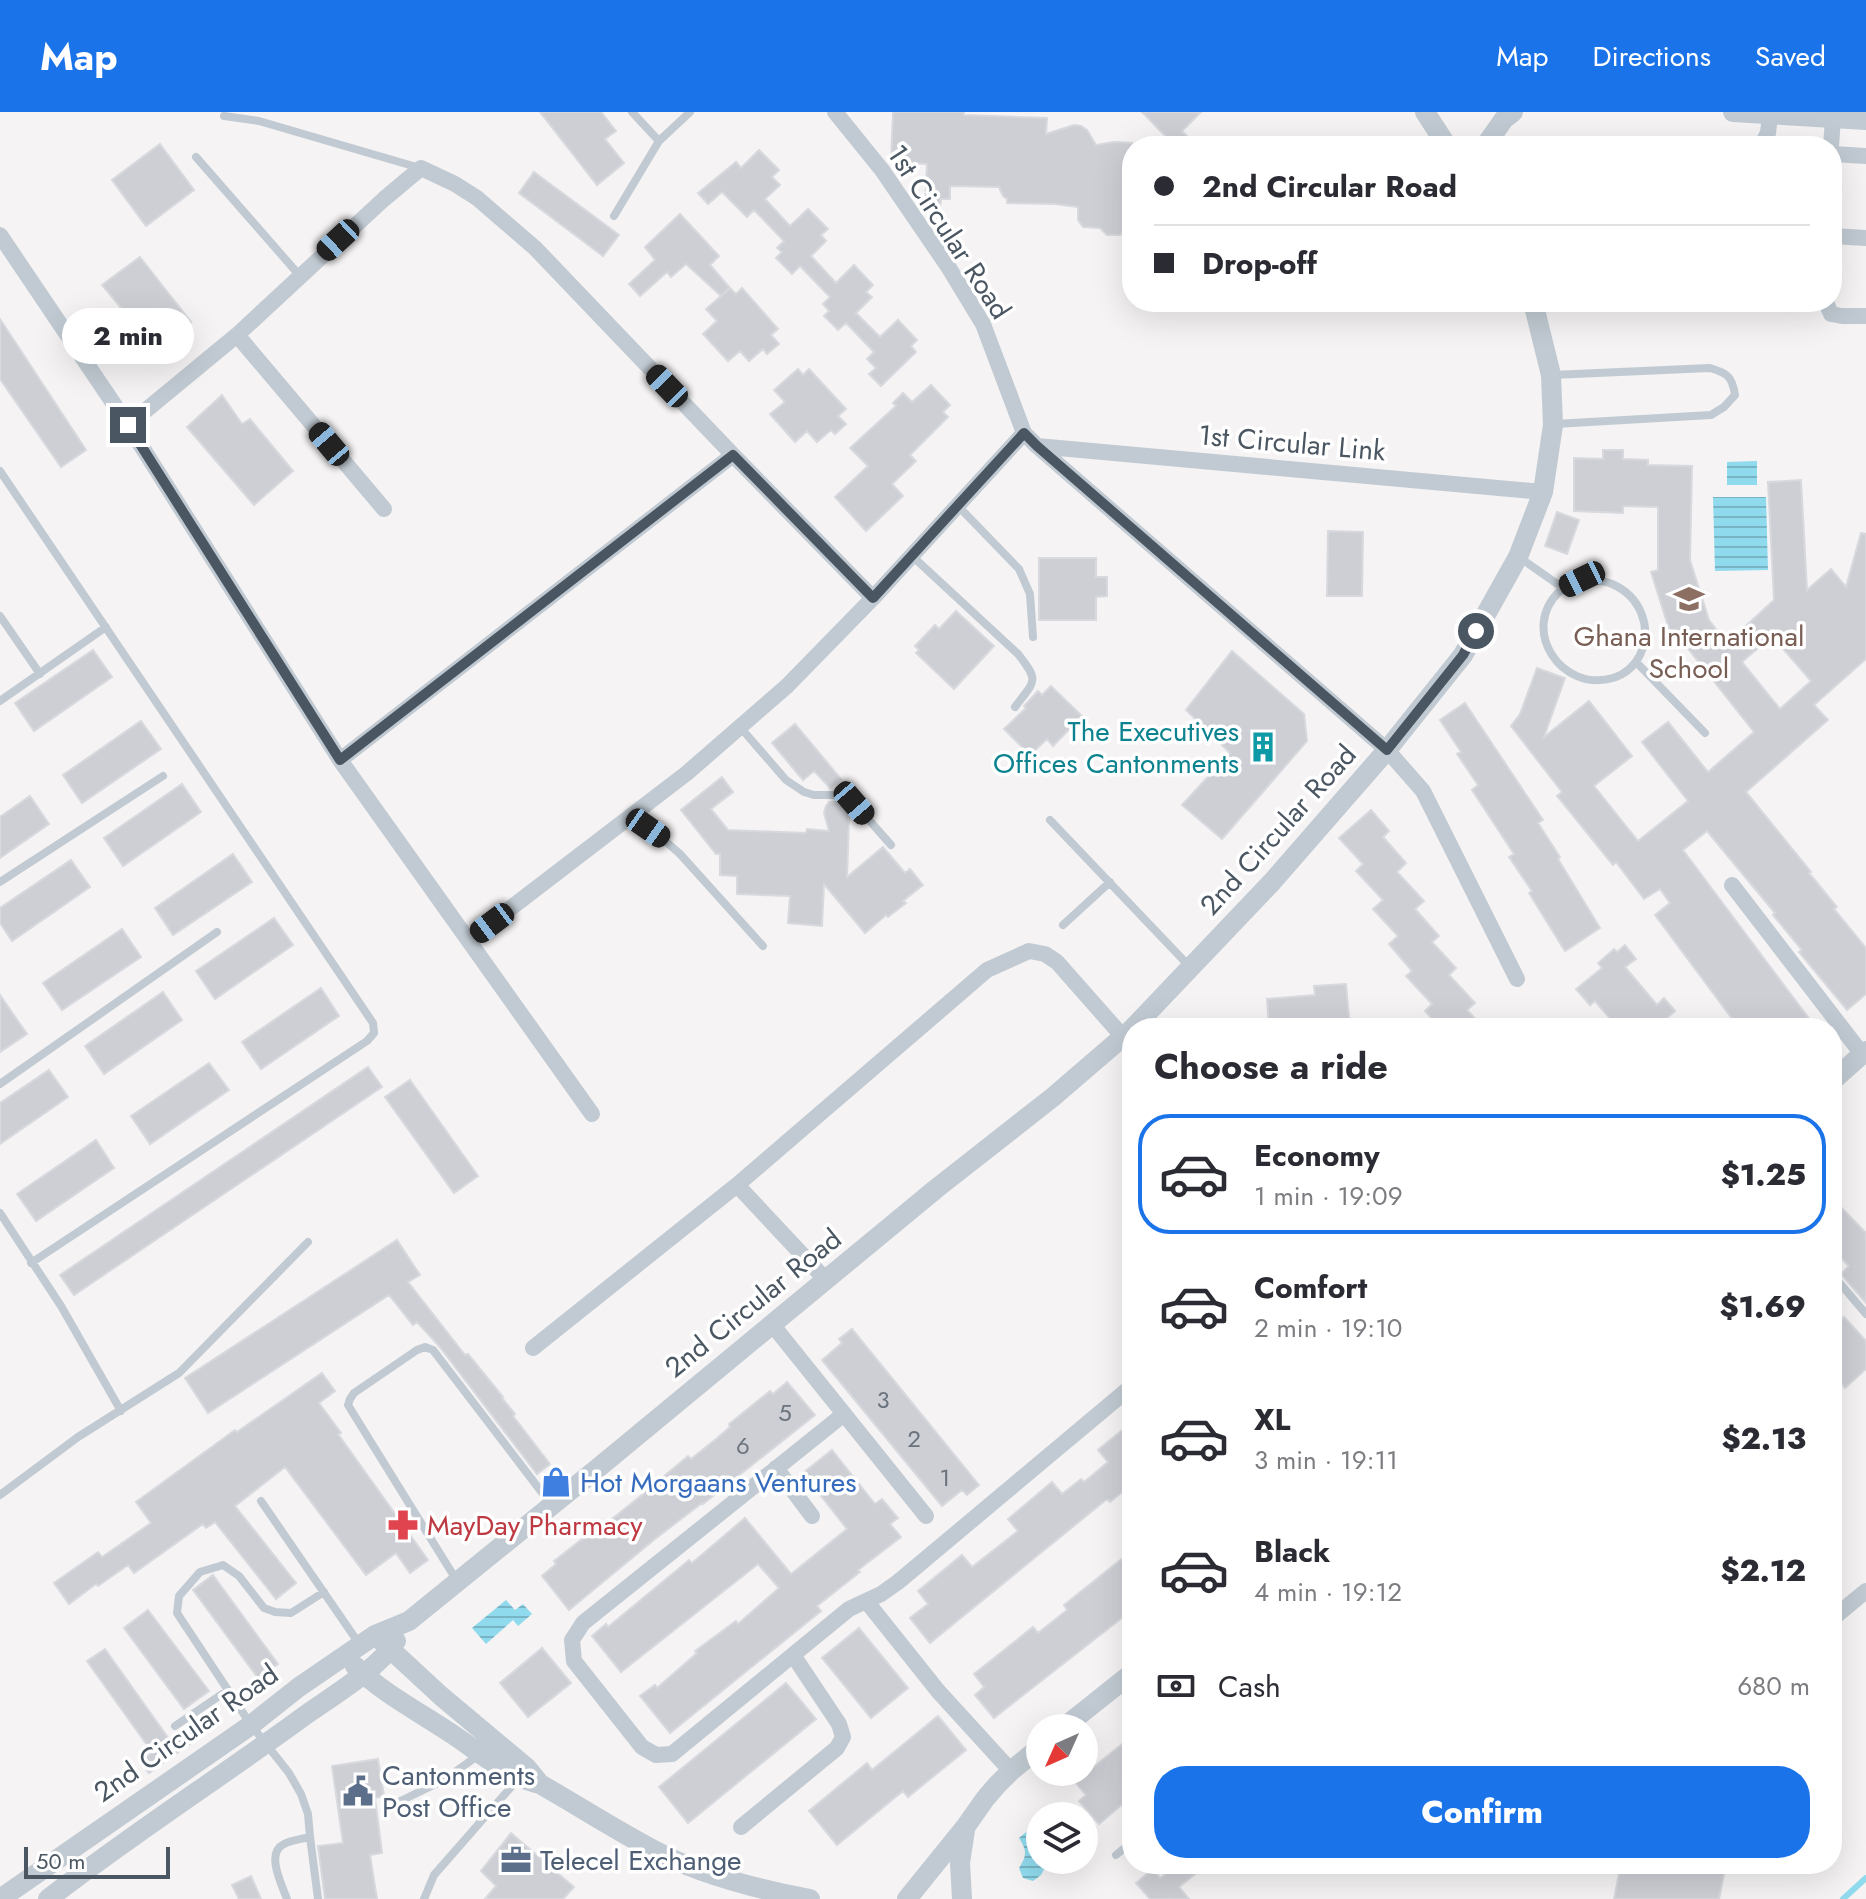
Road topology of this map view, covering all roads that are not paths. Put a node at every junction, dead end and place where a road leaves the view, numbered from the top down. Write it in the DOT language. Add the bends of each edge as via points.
graph roads {
  1 [pos="632,112"];
  2 [pos="690,112"];
  3 [pos="835,112"];
  4 [pos="1425,112"];
  5 [pos="1513,112"];
  6 [pos="1733,112"];
  7 [pos="1770,115"];
  8 [pos="224,116"];
  9 [pos="1833,119"];
  10 [pos="1866,120"];
  11 [pos="1441,136"];
  12 [pos="1492,136"];
  13 [pos="1766,136"];
  14 [pos="1832,136"];
  15 [pos="659,141"];
  16 [pos="1842,155"];
  17 [pos="1866,156"];
  18 [pos="196,157"];
  19 [pos="421,168"];
  20 [pos="614,216"];
  21 [pos="0,235"];
  22 [pos="1842,237"];
  23 [pos="1866,238"];
  24 [pos="300,276"];
  25 [pos="1535,312"];
  26 [pos="1830,312"];
  27 [pos="1866,316"];
  28 [pos="237,335"];
  29 [pos="1551,375"];
  30 [pos="128,425"];
  31 [pos="1553,425"];
  32 [pos="1024,433"];
  33 [pos="1037,446"];
  34 [pos="733,455"];
  35 [pos="0,471"];
  36 [pos="1543,492"];
  37 [pos="957,506"];
  38 [pos="384,509"];
  39 [pos="911,555"];
  40 [pos="1518,557"];
  41 [pos="1563,588"];
  42 [pos="873,598"];
  43 [pos="0,616"];
  44 [pos="106,627"];
  45 [pos="1033,637"];
  46 [pos="1636,662"];
  47 [pos="40,674"];
  48 [pos="0,701"];
  49 [pos="1015,707"];
  50 [pos="740,727"];
  51 [pos="1705,733"];
  52 [pos="1387,750"];
  53 [pos="340,760"];
  54 [pos="163,776"];
  55 [pos="632,817"];
  56 [pos="1050,820"];
  57 [pos="891,845"];
  58 [pos="0,882"];
  59 [pos="1110,882"];
  60 [pos="1732,885"];
  61 [pos="1063,925"];
  62 [pos="217,932"];
  63 [pos="469,940"];
  64 [pos="763,946"];
  65 [pos="1191,967"];
  66 [pos="1517,979"];
  67 [pos="1143,1018"];
  68 [pos="1837,1018"];
  69 [pos="1122,1024"];
  70 [pos="1842,1024"];
  71 [pos="1122,1039"];
  72 [pos="1864,1052"];
  73 [pos="1842,1072"];
  74 [pos="0,1084"];
  75 [pos="592,1114"];
  76 [pos="737,1185"];
  77 [pos="0,1213"];
  78 [pos="308,1242"];
  79 [pos="31,1263"];
  80 [pos="826,1280"];
  81 [pos="1842,1286"];
  82 [pos="1866,1314"];
  83 [pos="771,1323"];
  84 [pos="533,1348"];
  85 [pos="1122,1394"];
  86 [pos="121,1411"];
  87 [pos="844,1414"];
  88 [pos="776,1468"];
  89 [pos="0,1495"];
  90 [pos="261,1501"];
  91 [pos="551,1504"];
  92 [pos="812,1516"];
  93 [pos="926,1516"];
  94 [pos="458,1582"];
  95 [pos="1866,1591"];
  96 [pos="324,1592"];
  97 [pos="867,1602"];
  98 [pos="1842,1611"];
  99 [pos="409,1621"];
  100 [pos="360,1646"];
  101 [pos="390,1650"];
  102 [pos="793,1655"];
  103 [pos="363,1674"];
  104 [pos="1122,1683"];
  105 [pos="228,1690"];
  106 [pos="1081,1714"];
  107 [pos="251,1725"];
  108 [pos="175,1726"];
  109 [pos="267,1743"];
  110 [pos="480,1753"];
  111 [pos="1026,1759"];
  112 [pos="1011,1771"];
  113 [pos="529,1776"];
  114 [pos="388,1807"];
  115 [pos="966,1826"];
  116 [pos="741,1827"];
  117 [pos="310,1837"];
  118 [pos="1122,1850"];
  119 [pos="1116,1855"];
  120 [pos="0,1899"];
  121 [pos="48,1899"];
  122 [pos="287,1899"];
  123 [pos="318,1899"];
  124 [pos="424,1899"];
  125 [pos="810,1899"];
  126 [pos="907,1899"];
  127 [pos="962,1899"];
  1 -- 15 [label="lane"];
  2 -- 15 [label="lane"];
  3 -- 32 [label="street, 1st Circular Road" via="882,170 983,324"];
  4 -- 11 [label="street"];
  5 -- 12 [label="street"];
  6 -- 7 [label="street"];
  7 -- 9 [label="street"];
  7 -- 13 [label="street"];
  8 -- 19 [label="lane" via="259,121"];
  9 -- 10 [label="street"];
  9 -- 14 [label="street"];
  15 -- 20 [label="lane"];
  16 -- 17 [label="street"];
  18 -- 24 [label="lane"];
  19 -- 24 [label="street"];
  19 -- 34 [label="street" via="477,198 535,248"];
  21 -- 30 [label="street"];
  22 -- 23 [label="street"];
  24 -- 28 [label="street"];
  25 -- 29 [label="street, 2nd Circular Road"];
  26 -- 27 [label="street"];
  28 -- 30 [label="street"];
  28 -- 38 [label="street"];
  29 -- 31 [label="street, 2nd Circular Road"];
  29 -- 31 [label="lane" via="1710,368 1724,372 1735,395 1711,415"];
  30 -- 53 [label="street"];
  31 -- 36 [label="street, 2nd Circular Road"];
  32 -- 33 [label="street"];
  32 -- 37 [label="street"];
  33 -- 36 [label="street, 1st Circular Link"];
  33 -- 52 [label="street"];
  34 -- 42 [label="street"];
  34 -- 53 [label="street"];
  35 -- 44 [label="lane"];
  36 -- 40 [label="street, 2nd Circular Road"];
  37 -- 39 [label="street"];
  37 -- 45 [label="lane" via="1019,569 1030,594"];
  39 -- 42 [label="street"];
  39 -- 49 [label="lane" via="1032,672 1032,684"];
  40 -- 41 [label="lane"];
  40 -- 52 [label="street, 2nd Circular Road" via="1463,655"];
  41 -- 46 [label="lane" via="1582,579 1609,582 1630,594 1644,616 1644,645"];
  41 -- 46 [label="lane" via="1545,615 1544,635 1560,665 1580,679 1596,682 1624,674"];
  42 -- 50 [label="street"];
  43 -- 47 [label="lane"];
  44 -- 47 [label="lane"];
  44 -- 79 [label="lane" via="373,1023 374,1033"];
  46 -- 51 [label="lane"];
  47 -- 48 [label="lane"];
  50 -- 55 [label="street"];
  50 -- 57 [label="lane" via="786,780 814,795 845,795"];
  52 -- 65 [label="street, 2nd Circular Road"];
  52 -- 66 [label="street" via="1423,791"];
  53 -- 63 [label="street"];
  54 -- 58 [label="lane"];
  55 -- 63 [label="street"];
  55 -- 64 [label="lane" via="680,854"];
  56 -- 59 [label="lane"];
  59 -- 61 [label="lane"];
  59 -- 65 [label="lane"];
  60 -- 68 [label="street"];
  62 -- 74 [label="lane"];
  63 -- 75 [label="street"];
  65 -- 67 [label="street, 2nd Circular Road"];
  69 -- 76 [label="street" via="1057,962 1029,951 987,970"];
  70 -- 72 [label="street"];
  71 -- 80 [label="street, 2nd Circular Road"];
  72 -- 73 [label="street"];
  76 -- 80 [label="street"];
  76 -- 84 [label="street"];
  77 -- 79 [label="lane"];
  78 -- 86 [label="lane" via="179,1373"];
  79 -- 86 [label="lane"];
  80 -- 83 [label="street, 2nd Circular Road"];
  81 -- 82 [label="lane"];
  83 -- 87 [label="street"];
  83 -- 91 [label="street, 2nd Circular Road"];
  85 -- 97 [label="street" via="898,1582"];
  86 -- 89 [label="lane"];
  87 -- 88 [label="street"];
  87 -- 93 [label="street"];
  88 -- 92 [label="street"];
  88 -- 102 [label="street" via="583,1623 572,1640 574,1661 642,1747 656,1755 672,1754"];
  90 -- 96 [label="lane"];
  91 -- 94 [label="street, 2nd Circular Road"];
  91 -- 94 [label="lane" via="433,1350 417,1350 354,1393 348,1405"];
  94 -- 99 [label="street, 2nd Circular Road"];
  95 -- 98 [label="street"];
  96 -- 100 [label="lane"];
  96 -- 105 [label="lane" via="291,1613 275,1612 264,1608 223,1565 200,1572 179,1596 177,1613"];
  97 -- 102 [label="street" via="849,1609"];
  97 -- 112 [label="street"];
  99 -- 100 [label="street, 2nd Circular Road"];
  99 -- 101 [label="street, 2nd Circular Road"];
  100 -- 101 [label="street"];
  100 -- 103 [label="street"];
  100 -- 107 [label="street, 2nd Circular Road"];
  101 -- 103 [label="street, 2nd Circular Road"];
  101 -- 113 [label="street"];
  102 -- 116 [label="street" via="843,1737 837,1748"];
  103 -- 109 [label="street, 2nd Circular Road"];
  103 -- 110 [label="street"];
  104 -- 106 [label="street"];
  105 -- 107 [label="lane"];
  105 -- 108 [label="lane"];
  107 -- 109 [label="lane"];
  107 -- 120 [label="street, 2nd Circular Road"];
  109 -- 117 [label="lane" via="301,1794"];
  109 -- 121 [label="street, 2nd Circular Road"];
  110 -- 113 [label="street"];
  110 -- 114 [label="lane" via="444,1780"];
  111 -- 112 [label="street"];
  112 -- 115 [label="street"];
  113 -- 124 [label="lane" via="434,1875"];
  113 -- 125 [label="street" via="653,1850 709,1874"];
  115 -- 126 [label="street"];
  115 -- 127 [label="street"];
  117 -- 122 [label="lane" via="282,1844 276,1851"];
  117 -- 123 [label="lane"];
  118 -- 119 [label="lane"];
}
